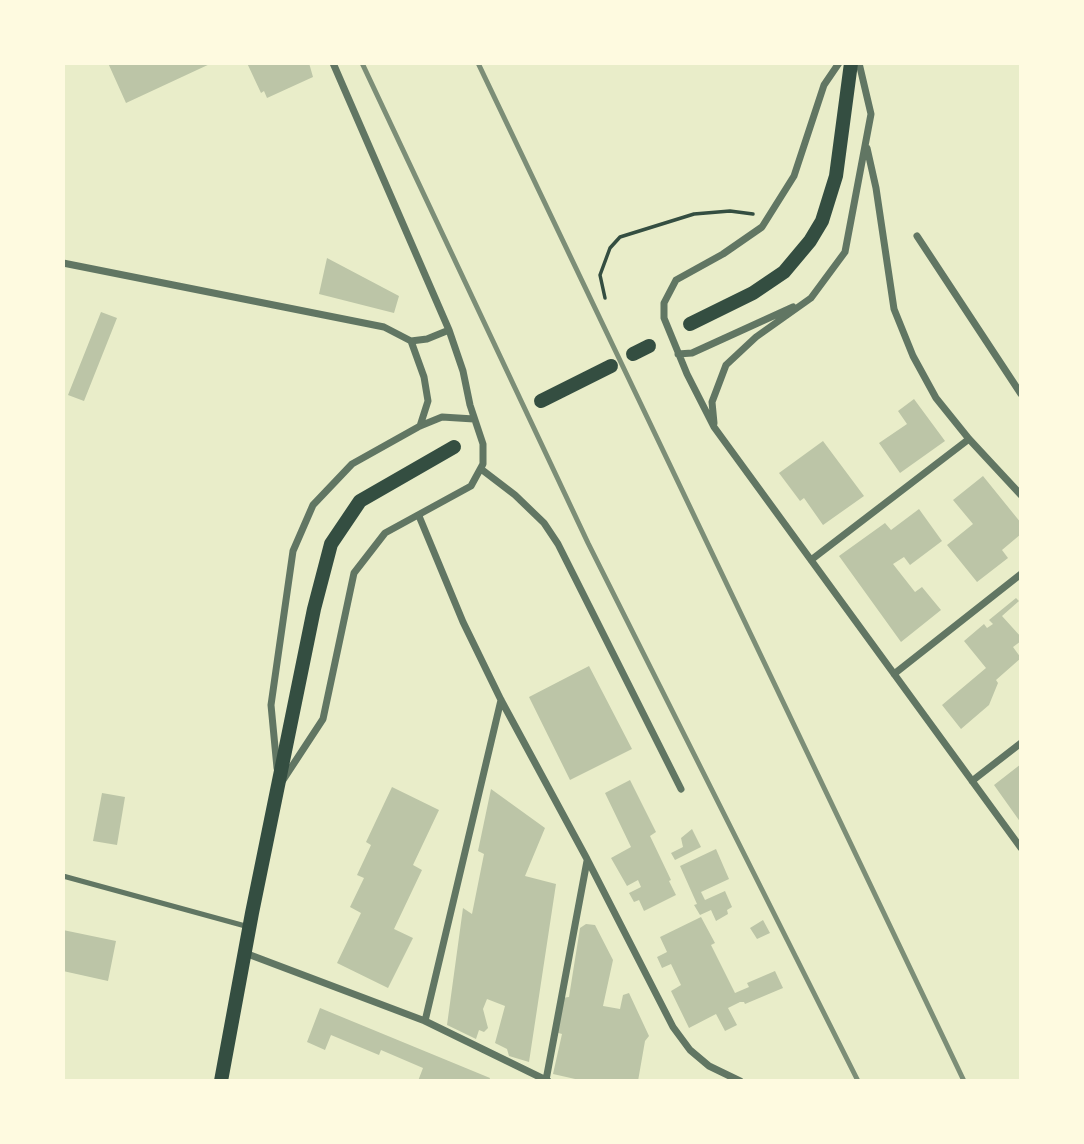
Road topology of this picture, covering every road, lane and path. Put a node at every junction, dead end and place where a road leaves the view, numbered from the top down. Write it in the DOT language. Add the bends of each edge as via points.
graph roads {
  1 [pos="333,63"];
  2 [pos="839,63"];
  3 [pos="851,63"];
  4 [pos="859,63"];
  5 [pos="866,144"];
  6 [pos="762,227"];
  7 [pos="917,236"];
  8 [pos="63,264"];
  9 [pos="605,298"];
  10 [pos="811,298"];
  11 [pos="690,324"];
  12 [pos="449,330"];
  13 [pos="411,341"];
  14 [pos="649,346"];
  15 [pos="633,354"];
  16 [pos="678,354"];
  17 [pos="611,366"];
  18 [pos="1021,394"];
  19 [pos="541,401"];
  20 [pos="474,419"];
  21 [pos="420,426"];
  22 [pos="714,427"];
  23 [pos="969,439"];
  24 [pos="454,447"];
  25 [pos="481,469"];
  26 [pos="1021,495"];
  27 [pos="419,516"];
  28 [pos="811,559"];
  29 [pos="1021,574"];
  30 [pos="894,674"];
  31 [pos="501,699"];
  32 [pos="1021,743"];
  33 [pos="972,781"];
  34 [pos="278,786"];
  35 [pos="681,789"];
  36 [pos="1021,848"];
  37 [pos="587,859"];
  38 [pos="63,876"];
  39 [pos="249,927"];
  40 [pos="244,953"];
  41 [pos="425,1021"];
  42 [pos="737,1080"];
  43 [pos="221,1081"];
  44 [pos="547,1081"];
  1 -- 12 [label="street"];
  2 -- 6 [label="street" via="824,85 794,176"];
  3 -- 11 [label="main road" via="836,176 810,242 784,272"];
  4 -- 5 [label="street" via="871,114"];
  5 -- 10 [label="street" via="845,252"];
  5 -- 23 [label="street" via="894,309 936,398"];
  6 -- 9 [label="path" via="752,213 730,211 694,214 620,237 610,248 600,275"];
  6 -- 16 [label="street" via="677,280 664,303 664,317"];
  7 -- 18 [label="street"];
  8 -- 13 [label="street" via="384,327"];
  10 -- 16 [label="street" via="727,339"];
  10 -- 22 [label="street" via="726,365 712,402"];
  12 -- 13 [label="street"];
  12 -- 20 [label="street"];
  13 -- 21 [label="street" via="425,377 428,401"];
  14 -- 15 [label="main road"];
  16 -- 22 [label="street"];
  17 -- 19 [label="main road"];
  20 -- 21 [label="street" via="442,417"];
  20 -- 25 [label="street" via="483,444"];
  21 -- 34 [label="street" via="352,464 313,505 293,551 271,705"];
  22 -- 28 [label="street"];
  23 -- 26 [label="street"];
  23 -- 28 [label="street"];
  24 -- 34 [label="main road" via="360,501 331,544"];
  25 -- 27 [label="street" via="471,486"];
  25 -- 35 [label="street" via="544,523 558,544"];
  27 -- 31 [label="street"];
  27 -- 34 [label="street" via="385,533 354,573 323,719"];
  28 -- 30 [label="street"];
  29 -- 30 [label="street"];
  30 -- 33 [label="street"];
  31 -- 37 [label="street"];
  31 -- 41 [label="street"];
  32 -- 33 [label="street"];
  33 -- 36 [label="street"];
  34 -- 39 [label="main road"];
  37 -- 42 [label="street" via="673,1027 709,1066"];
  37 -- 44 [label="street"];
  38 -- 39 [label="lane"];
  39 -- 40 [label="main road"];
  40 -- 41 [label="street"];
  40 -- 43 [label="main road"];
  41 -- 44 [label="street"];
}
